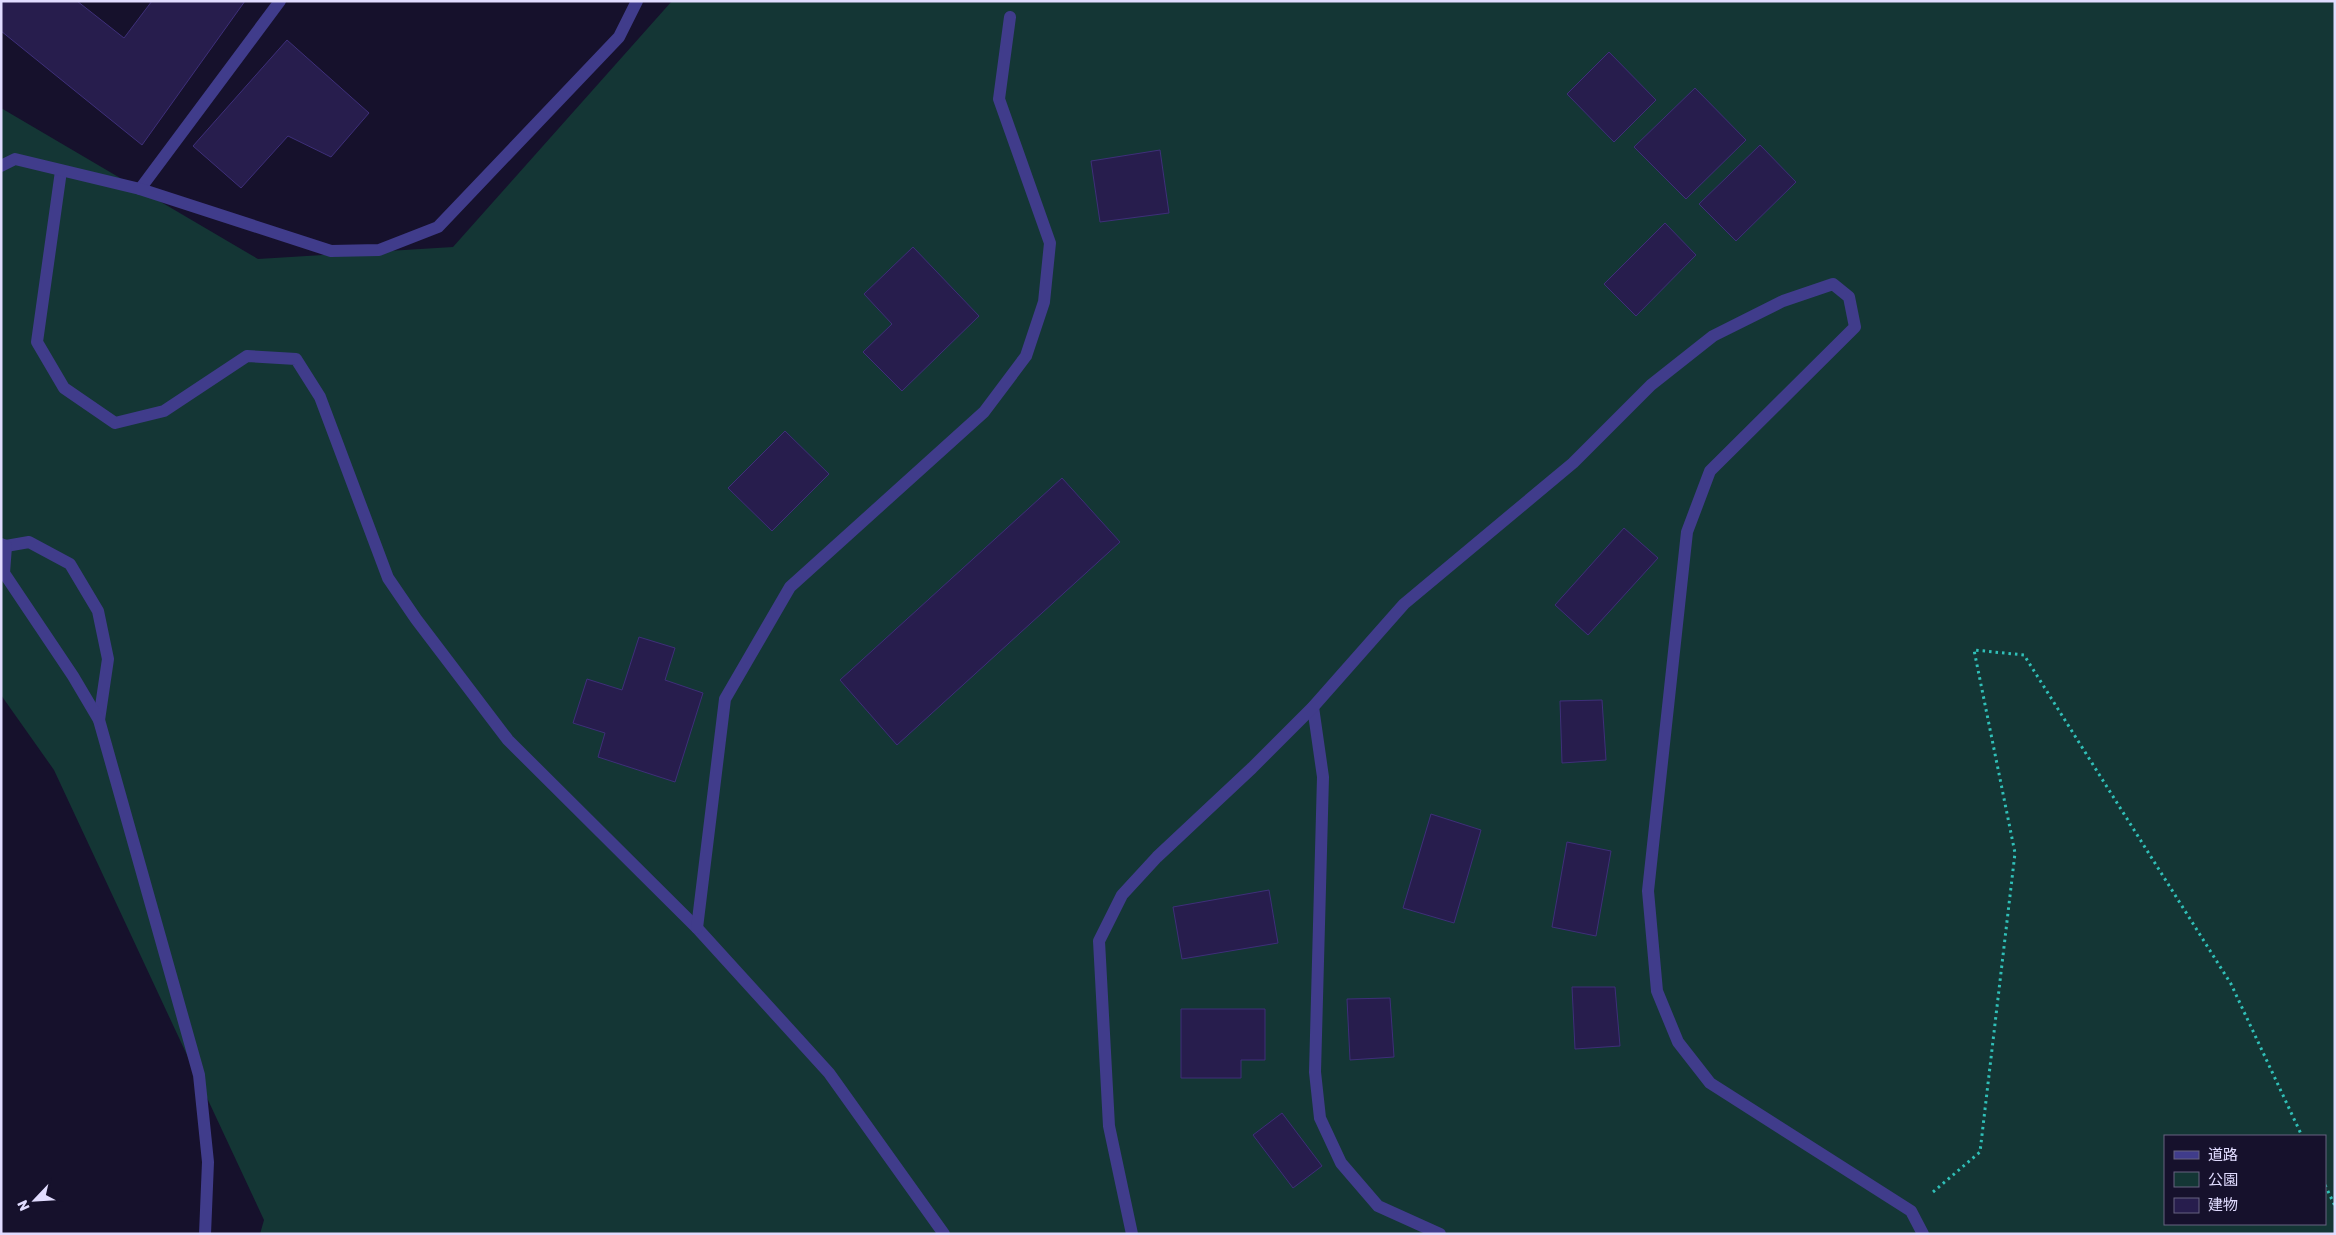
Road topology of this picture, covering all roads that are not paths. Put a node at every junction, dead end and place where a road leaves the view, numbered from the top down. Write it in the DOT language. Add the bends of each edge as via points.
graph roads {
  1 [pos="280,1"];
  2 [pos="637,1"];
  3 [pos="1010,18"];
  4 [pos="1,166"];
  5 [pos="61,171"];
  6 [pos="140,189"];
  7 [pos="4,545"];
  8 [pos="1312,707"];
  9 [pos="99,720"];
  10 [pos="697,928"];
  11 [pos="205,1234"];
  12 [pos="944,1234"];
  13 [pos="1132,1234"];
  14 [pos="1440,1234"];
  15 [pos="1923,1234"];
  1 -- 6 [label="street"];
  2 -- 6 [label="street" via="619,37 438,227 379,250 331,251"];
  3 -- 10 [label="street" via="999,99 1050,243 1044,302 1026,356 984,412 790,587 725,700"];
  4 -- 5 [label="street" via="16,158"];
  5 -- 6 [label="street"];
  5 -- 10 [label="street" via="38,342 64,388 115,424 164,412 248,356 296,359 320,397 388,578 416,619 508,740"];
  7 -- 9 [label="street" via="4,573"];
  7 -- 9 [label="street" via="29,542 70,564 98,610 108,659"];
  8 -- 13 [label="street" via="1151,863 1122,895 1099,941 1109,1126"];
  8 -- 14 [label="street" via="1323,777 1315,1072 1320,1118 1341,1162 1378,1206"];
  8 -- 15 [label="street" via="1404,604 1572,463 1651,385 1713,336 1783,301 1833,284 1849,297 1855,327 1710,471 1687,532 1648,891 1657,990 1678,1042 1710,1083 1911,1211"];
  9 -- 11 [label="street" via="198,1076 208,1162"];
  10 -- 12 [label="street" via="829,1073"];
}
